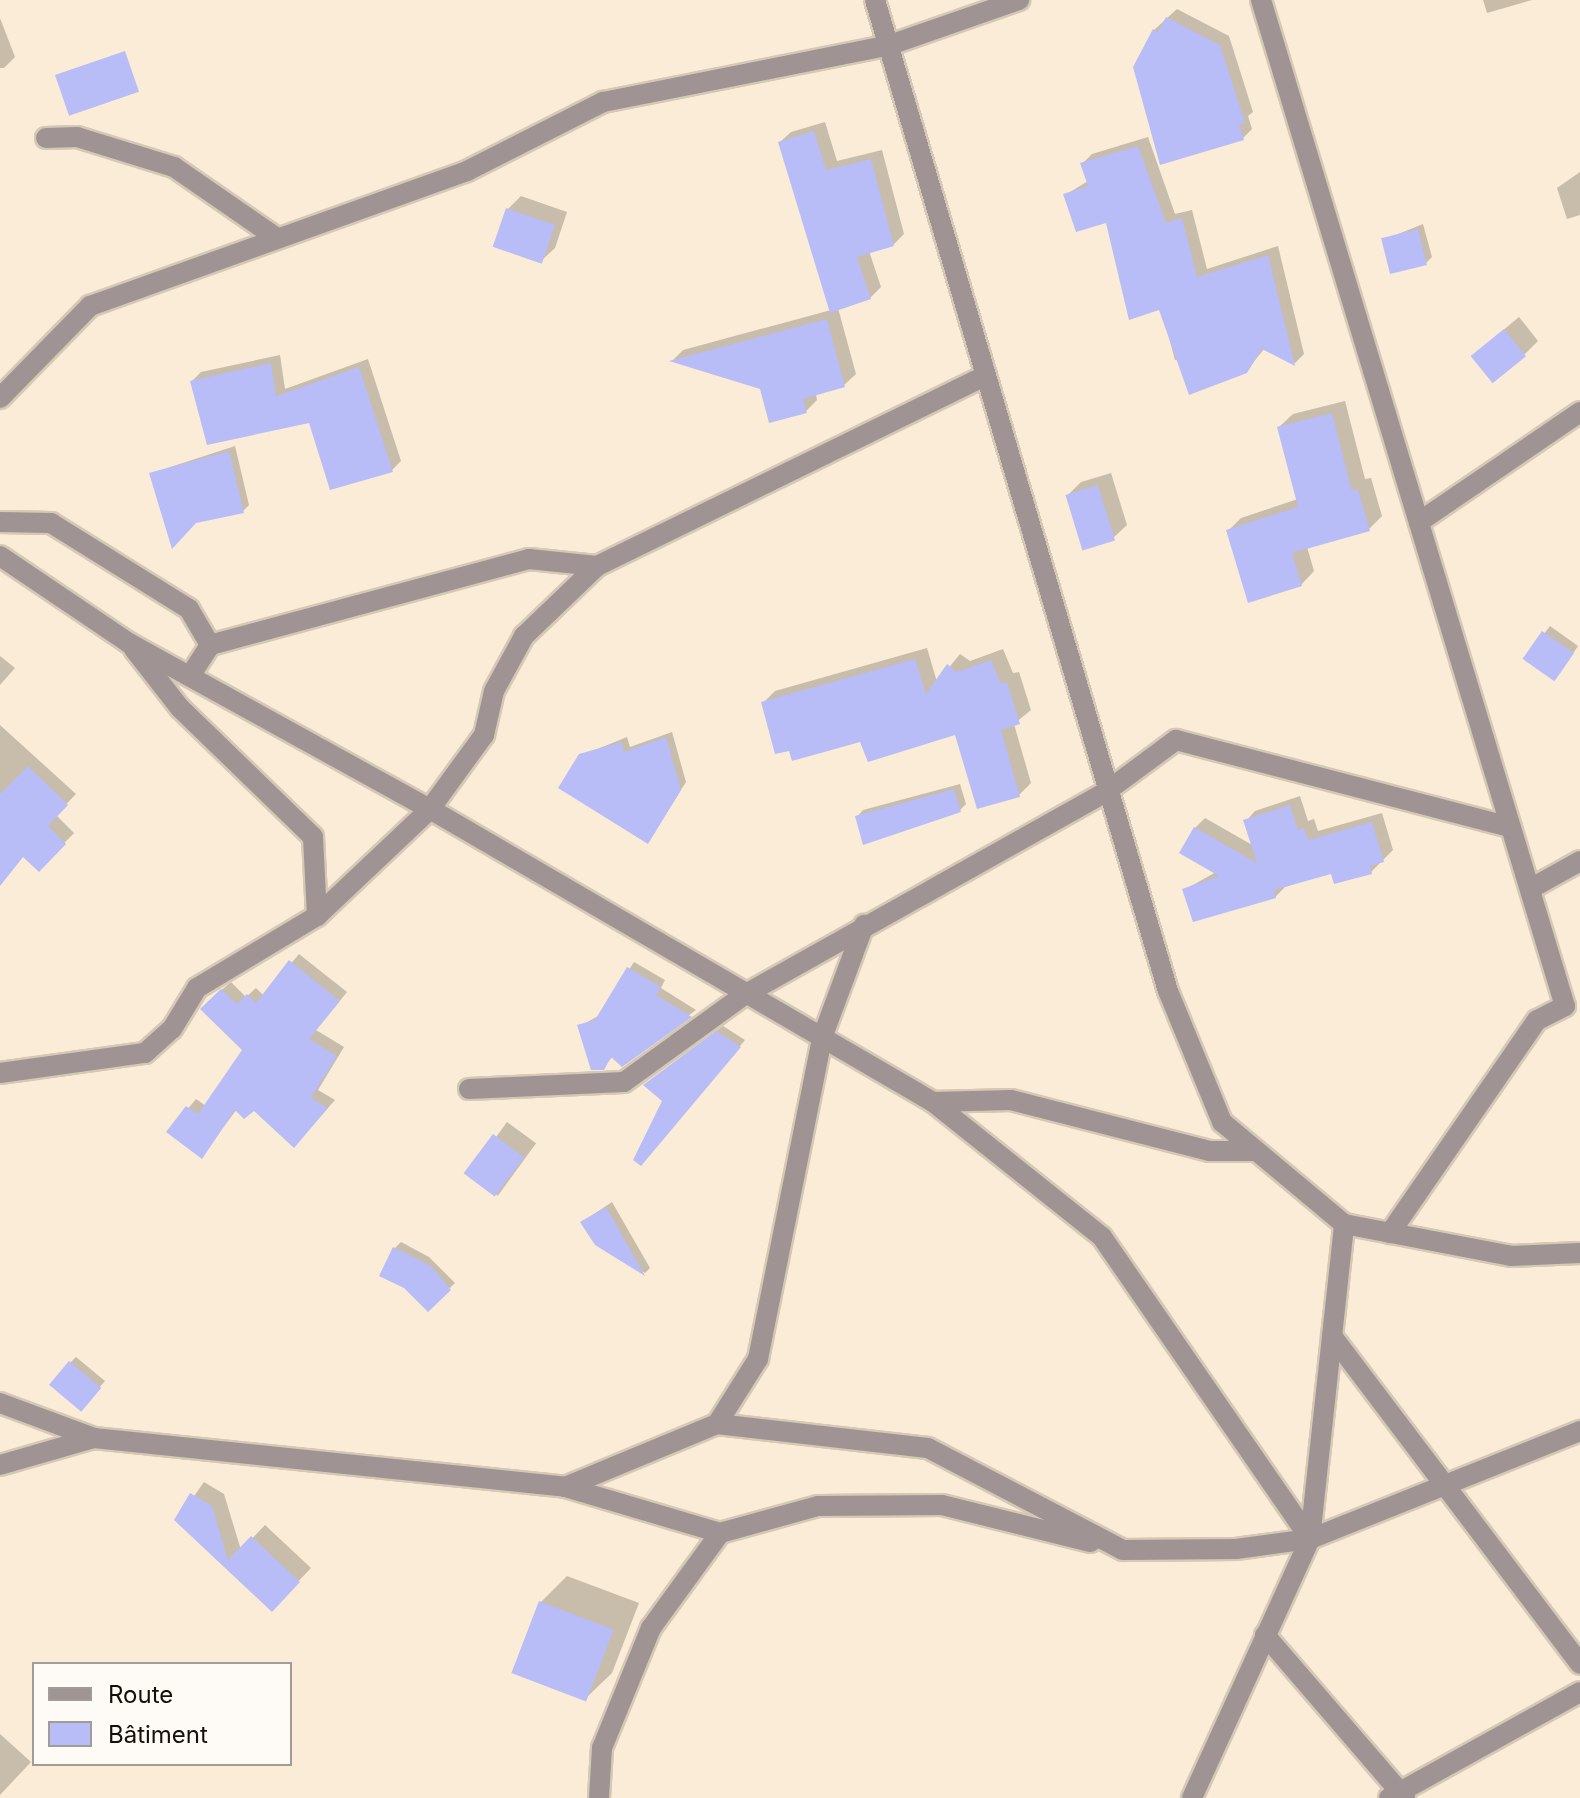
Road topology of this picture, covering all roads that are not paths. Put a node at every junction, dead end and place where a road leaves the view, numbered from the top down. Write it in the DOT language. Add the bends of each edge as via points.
graph roads {
  1 [pos="875,0"];
  2 [pos="1019,0"];
  3 [pos="1261,0"];
  4 [pos="887,46"];
  5 [pos="46,138"];
  6 [pos="277,238"];
  7 [pos="985,376"];
  8 [pos="0,398"];
  9 [pos="1580,412"];
  10 [pos="0,522"];
  11 [pos="1419,522"];
  12 [pos="0,556"];
  13 [pos="597,566"];
  14 [pos="129,643"];
  15 [pos="210,645"];
  16 [pos="190,676"];
  17 [pos="1107,791"];
  18 [pos="430,809"];
  19 [pos="1511,827"];
  20 [pos="1580,861"];
  21 [pos="1530,889"];
  22 [pos="317,916"];
  23 [pos="864,925"];
  24 [pos="744,995"];
  25 [pos="822,1038"];
  26 [pos="0,1073"];
  27 [pos="469,1089"];
  28 [pos="933,1102"];
  29 [pos="1256,1151"];
  30 [pos="1344,1224"];
  31 [pos="1390,1233"];
  32 [pos="1580,1253"];
  33 [pos="1332,1336"];
  34 [pos="0,1403"];
  35 [pos="717,1424"];
  36 [pos="1580,1431"];
  37 [pos="94,1438"];
  38 [pos="0,1465"];
  39 [pos="1442,1483"];
  40 [pos="565,1487"];
  41 [pos="720,1533"];
  42 [pos="1310,1539"];
  43 [pos="1123,1550"];
  44 [pos="1265,1635"];
  45 [pos="1580,1664"];
  46 [pos="1580,1692"];
  47 [pos="1398,1796"];
  48 [pos="599,1798"];
  49 [pos="1192,1798"];
  1 -- 4 [label="street"];
  2 -- 4 [label="street"];
  3 -- 11 [label="street"];
  4 -- 6 [label="street" via="603,102 467,171"];
  4 -- 7 [label="street"];
  5 -- 6 [label="street" via="77,137 174,167"];
  6 -- 8 [label="street" via="90,306"];
  7 -- 13 [label="street"];
  7 -- 17 [label="street"];
  9 -- 11 [label="street"];
  10 -- 15 [label="street" via="51,523 189,609"];
  11 -- 19 [label="street"];
  12 -- 14 [label="street"];
  13 -- 15 [label="street" via="529,559"];
  13 -- 18 [label="street" via="524,636 494,691 484,735"];
  14 -- 16 [label="street"];
  14 -- 22 [label="street" via="180,708 313,837"];
  15 -- 16 [label="street"];
  16 -- 18 [label="street"];
  17 -- 19 [label="street" via="1176,740"];
  17 -- 23 [label="street"];
  17 -- 29 [label="street" via="1180,1020 1222,1122"];
  18 -- 22 [label="street"];
  18 -- 24 [label="street"];
  19 -- 21 [label="street"];
  20 -- 21 [label="street"];
  21 -- 31 [label="street" via="1565,1006 1537,1020"];
  22 -- 26 [label="street" via="197,988 172,1029 145,1053"];
  23 -- 24 [label="street"];
  23 -- 25 [label="street"];
  24 -- 25 [label="street"];
  24 -- 27 [label="street" via="624,1082"];
  25 -- 28 [label="street"];
  25 -- 35 [label="street" via="758,1359"];
  28 -- 29 [label="street" via="1011,1100 1209,1151"];
  28 -- 42 [label="street" via="1102,1237"];
  29 -- 30 [label="street"];
  30 -- 31 [label="street"];
  30 -- 33 [label="street"];
  31 -- 32 [label="street" via="1511,1256"];
  33 -- 39 [label="street"];
  33 -- 42 [label="street"];
  34 -- 37 [label="street"];
  35 -- 40 [label="street"];
  35 -- 43 [label="street" via="928,1448"];
  36 -- 39 [label="street"];
  37 -- 38 [label="street"];
  37 -- 40 [label="street"];
  39 -- 42 [label="street"];
  39 -- 45 [label="street"];
  40 -- 41 [label="street"];
  41 -- 43 [label="street" via="818,1506 942,1505"];
  41 -- 48 [label="street" via="651,1628 602,1748"];
  42 -- 43 [label="street" via="1236,1549"];
  42 -- 44 [label="street"];
  44 -- 47 [label="street"];
  44 -- 49 [label="street"];
  46 -- 47 [label="street"];
}
